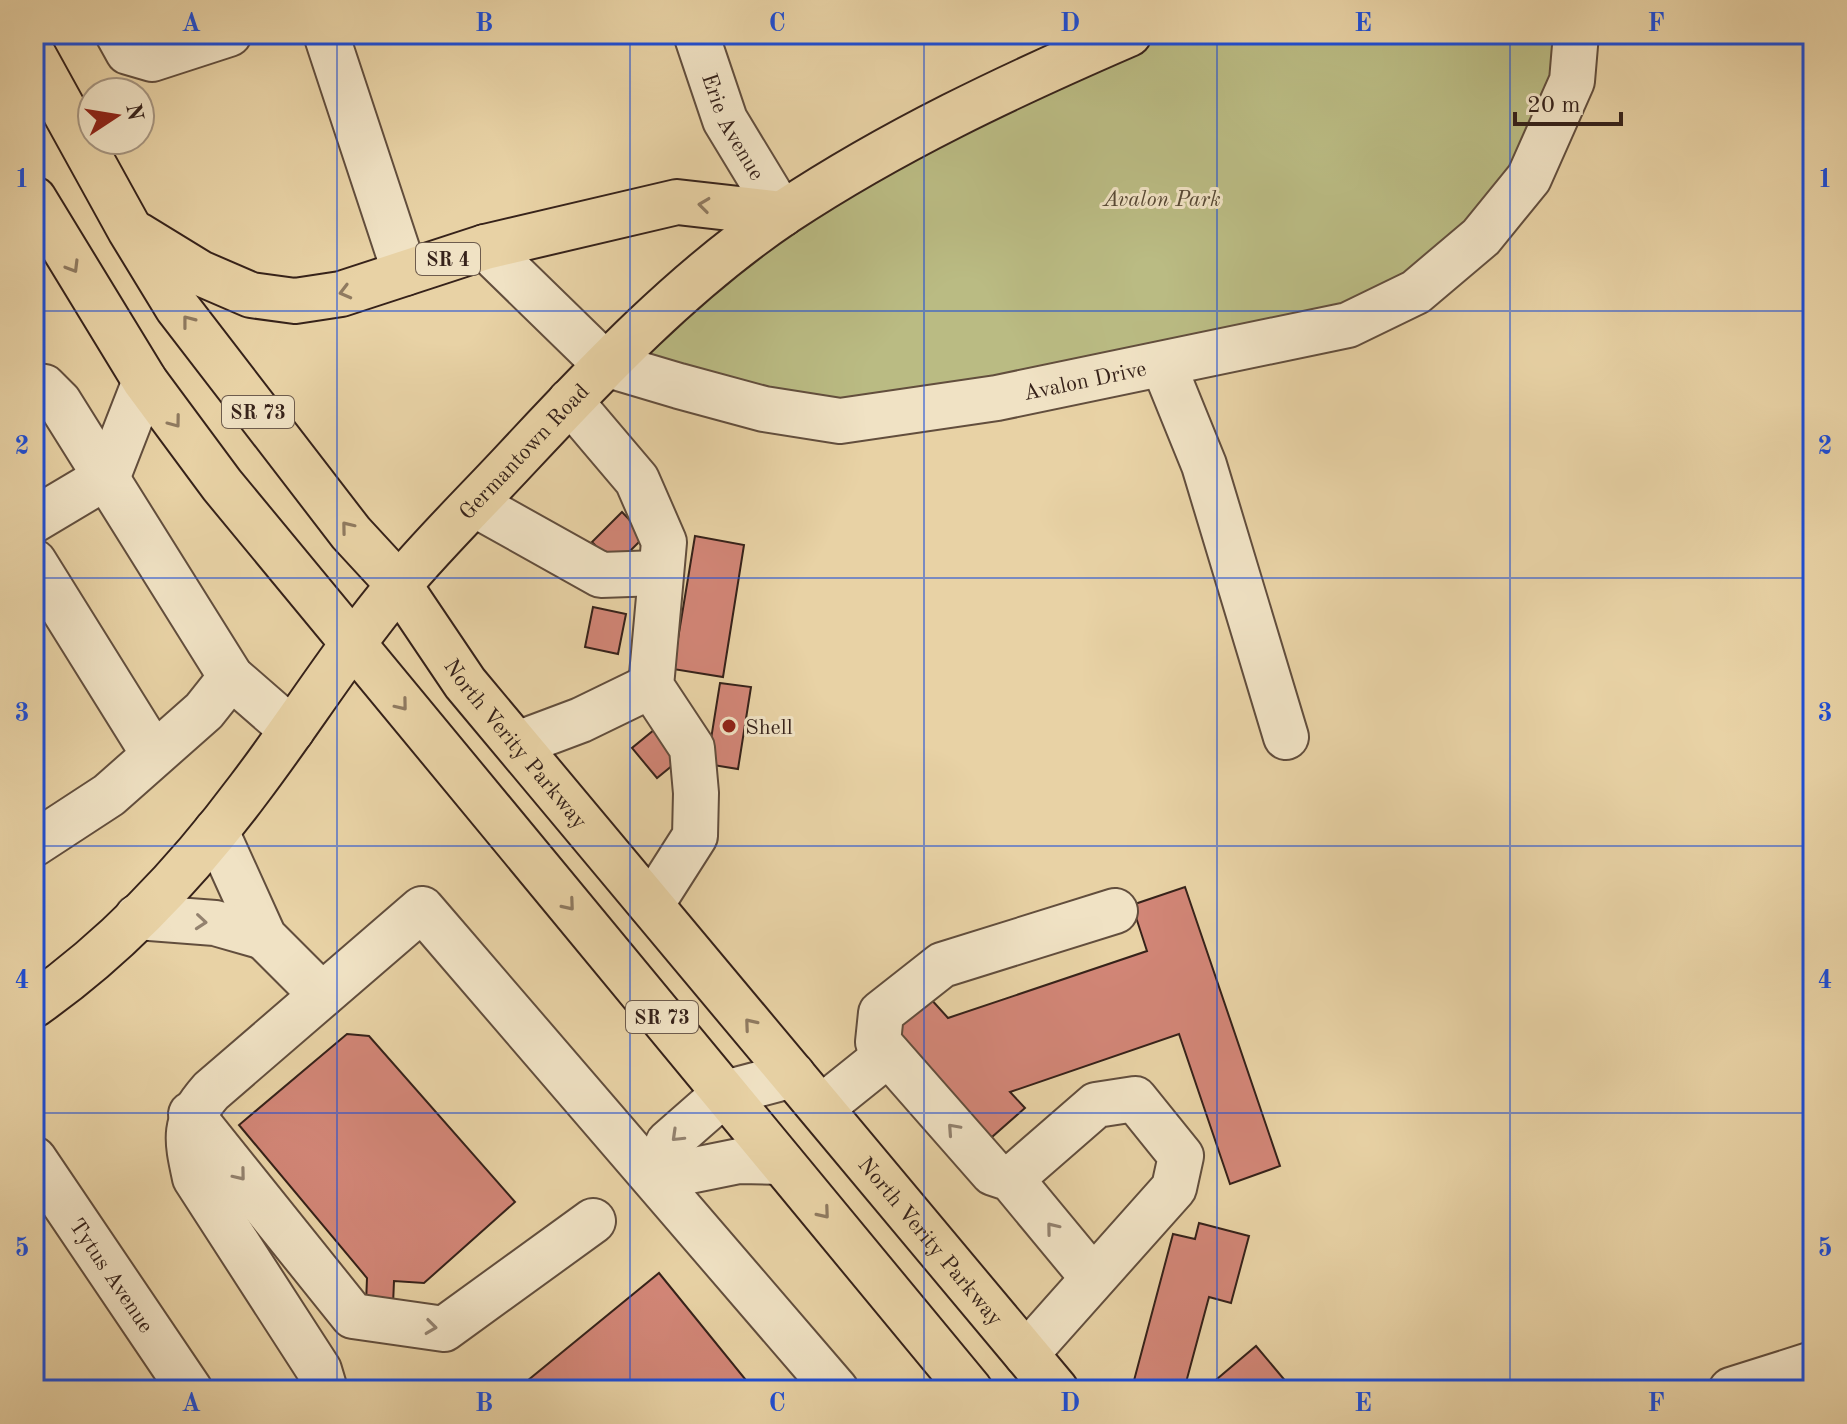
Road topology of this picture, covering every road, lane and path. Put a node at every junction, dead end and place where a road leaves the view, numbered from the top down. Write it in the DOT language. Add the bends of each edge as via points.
graph roads {
  1 [pos="118,34"];
  2 [pos="229,34"];
  3 [pos="326,34"];
  4 [pos="696,34"];
  5 [pos="1129,34"];
  6 [pos="1576,34"];
  7 [pos="34,56"];
  8 [pos="34,199"];
  9 [pos="782,214"];
  10 [pos="130,230"];
  11 [pos="485,247"];
  12 [pos="405,273"];
  13 [pos="605,364"];
  14 [pos="1163,364"];
  15 [pos="145,381"];
  16 [pos="34,386"];
  17 [pos="570,401"];
  18 [pos="108,476"];
  19 [pos="474,504"];
  20 [pos="34,520"];
  21 [pos="34,562"];
  22 [pos="659,573"];
  23 [pos="399,585"];
  24 [pos="354,645"];
  25 [pos="231,677"];
  26 [pos="651,686"];
  27 [pos="292,730"];
  28 [pos="1286,737"];
  29 [pos="517,744"];
  30 [pos="153,753"];
  31 [pos="216,831"];
  32 [pos="34,844"];
  33 [pos="651,905"];
  34 [pos="1115,911"];
  35 [pos="137,917"];
  36 [pos="264,937"];
  37 [pos="322,995"];
  38 [pos="34,1005"];
  39 [pos="887,1055"];
  40 [pos="793,1075"];
  41 [pos="725,1093"];
  42 [pos="821,1108"];
  43 [pos="191,1114"];
  44 [pos="34,1159"];
  45 [pos="781,1162"];
  46 [pos="655,1178"];
  47 [pos="1011,1179"];
  48 [pos="593,1221"];
  49 [pos="1093,1278"];
  50 [pos="1026,1354"];
  51 [pos="1813,1364"];
  52 [pos="190,1390"];
  53 [pos="325,1390"];
  54 [pos="836,1390"];
  55 [pos="970,1390"];
  56 [pos="1056,1390"];
  57 [pos="1731,1390"];
  1 -- 2 [label="street" via="128,52 152,59"];
  3 -- 12 [label="street"];
  4 -- 9 [label="street, Erie Avenue" via="725,120"];
  5 -- 9 [label="main road, Germantown Road" via="987,95 885,149"];
  6 -- 14 [label="street, Avalon Drive" via="1572,81 1529,178 1481,237 1416,292 1348,325"];
  7 -- 10 [label="main road, North Verity Parkway / SR 4"];
  8 -- 15 [label="main road, one-way"];
  9 -- 11 [label="main road, SR 4, one-way" via="677,202"];
  9 -- 13 [label="main road, Germantown Road" via="659,312"];
  12 -- 10 [label="main road, SR 4, one-way" via="341,294 295,301 251,295 200,273"];
  23 -- 10 [label="main road, North Verity Parkway / SR 73, one-way" via="351,533 177,307"];
  11 -- 12 [label="main road, SR 4"];
  11 -- 13 [label="street, Avalon Drive"];
  13 -- 14 [label="street, Avalon Drive" via="764,409 840,421 997,398"];
  13 -- 17 [label="main road, Germantown Road"];
  14 -- 28 [label="street" via="1204,465"];
  15 -- 18 [label="street"];
  15 -- 24 [label="main road, one-way" via="222,485"];
  16 -- 18 [label="street" via="44,387 59,402"];
  17 -- 19 [label="main road, Germantown Road"];
  17 -- 22 [label="street" via="637,480 664,542"];
  18 -- 20 [label="street"];
  18 -- 25 [label="street"];
  19 -- 22 [label="street" via="601,575"];
  19 -- 23 [label="main road, Germantown Road"];
  21 -- 30 [label="street"];
  22 -- 26 [label="street"];
  23 -- 24 [label="main road, Germantown Road"];
  23 -- 29 [label="main road, North Verity Parkway / SR 73" via="465,683"];
  24 -- 27 [label="main road, Germantown Road"];
  24 -- 41 [label="main road, SR 73, one-way"];
  25 -- 27 [label="street"];
  25 -- 30 [label="street" via="204,711"];
  26 -- 29 [label="street"];
  26 -- 33 [label="street" via="692,748 696,793 695,836"];
  27 -- 31 [label="main road, Germantown Road"];
  29 -- 33 [label="main road, North Verity Parkway / SR 73"];
  30 -- 32 [label="street" via="109,795"];
  31 -- 35 [label="main road, Germantown Road"];
  31 -- 36 [label="street"];
  40 -- 33 [label="main road, North Verity Parkway / SR 73, one-way"];
  34 -- 39 [label="street" via="942,965 881,1013 878,1042"];
  35 -- 36 [label="street, one-way" via="215,923"];
  35 -- 38 [label="main road, Germantown Road"];
  36 -- 37 [label="street"];
  37 -- 43 [label="street"];
  37 -- 46 [label="street" via="422,909"];
  39 -- 42 [label="street"];
  47 -- 39 [label="street, one-way" via="993,1173"];
  40 -- 41 [label="street"];
  40 -- 42 [label="main road, North Verity Parkway / SR 73"];
  41 -- 45 [label="main road, SR 73"];
  41 -- 46 [label="street, one-way" via="668,1143"];
  42 -- 50 [label="main road, North Verity Parkway / SR 73"];
  43 -- 48 [label="street, one-way" via="353,1316 444,1329"];
  43 -- 53 [label="street" via="188,1148 195,1178 319,1370"];
  44 -- 52 [label="street, Tytus Avenue"];
  45 -- 46 [label="street" via="739,1161"];
  45 -- 55 [label="main road, SR 73, one-way"];
  46 -- 54 [label="street"];
  49 -- 47 [label="street, one-way"];
  47 -- 49 [label="street" via="1096,1105 1135,1099 1181,1156 1174,1188"];
  49 -- 50 [label="street"];
  50 -- 56 [label="main road, North Verity Parkway / SR 73"];
  51 -- 57 [label="street"];
}
